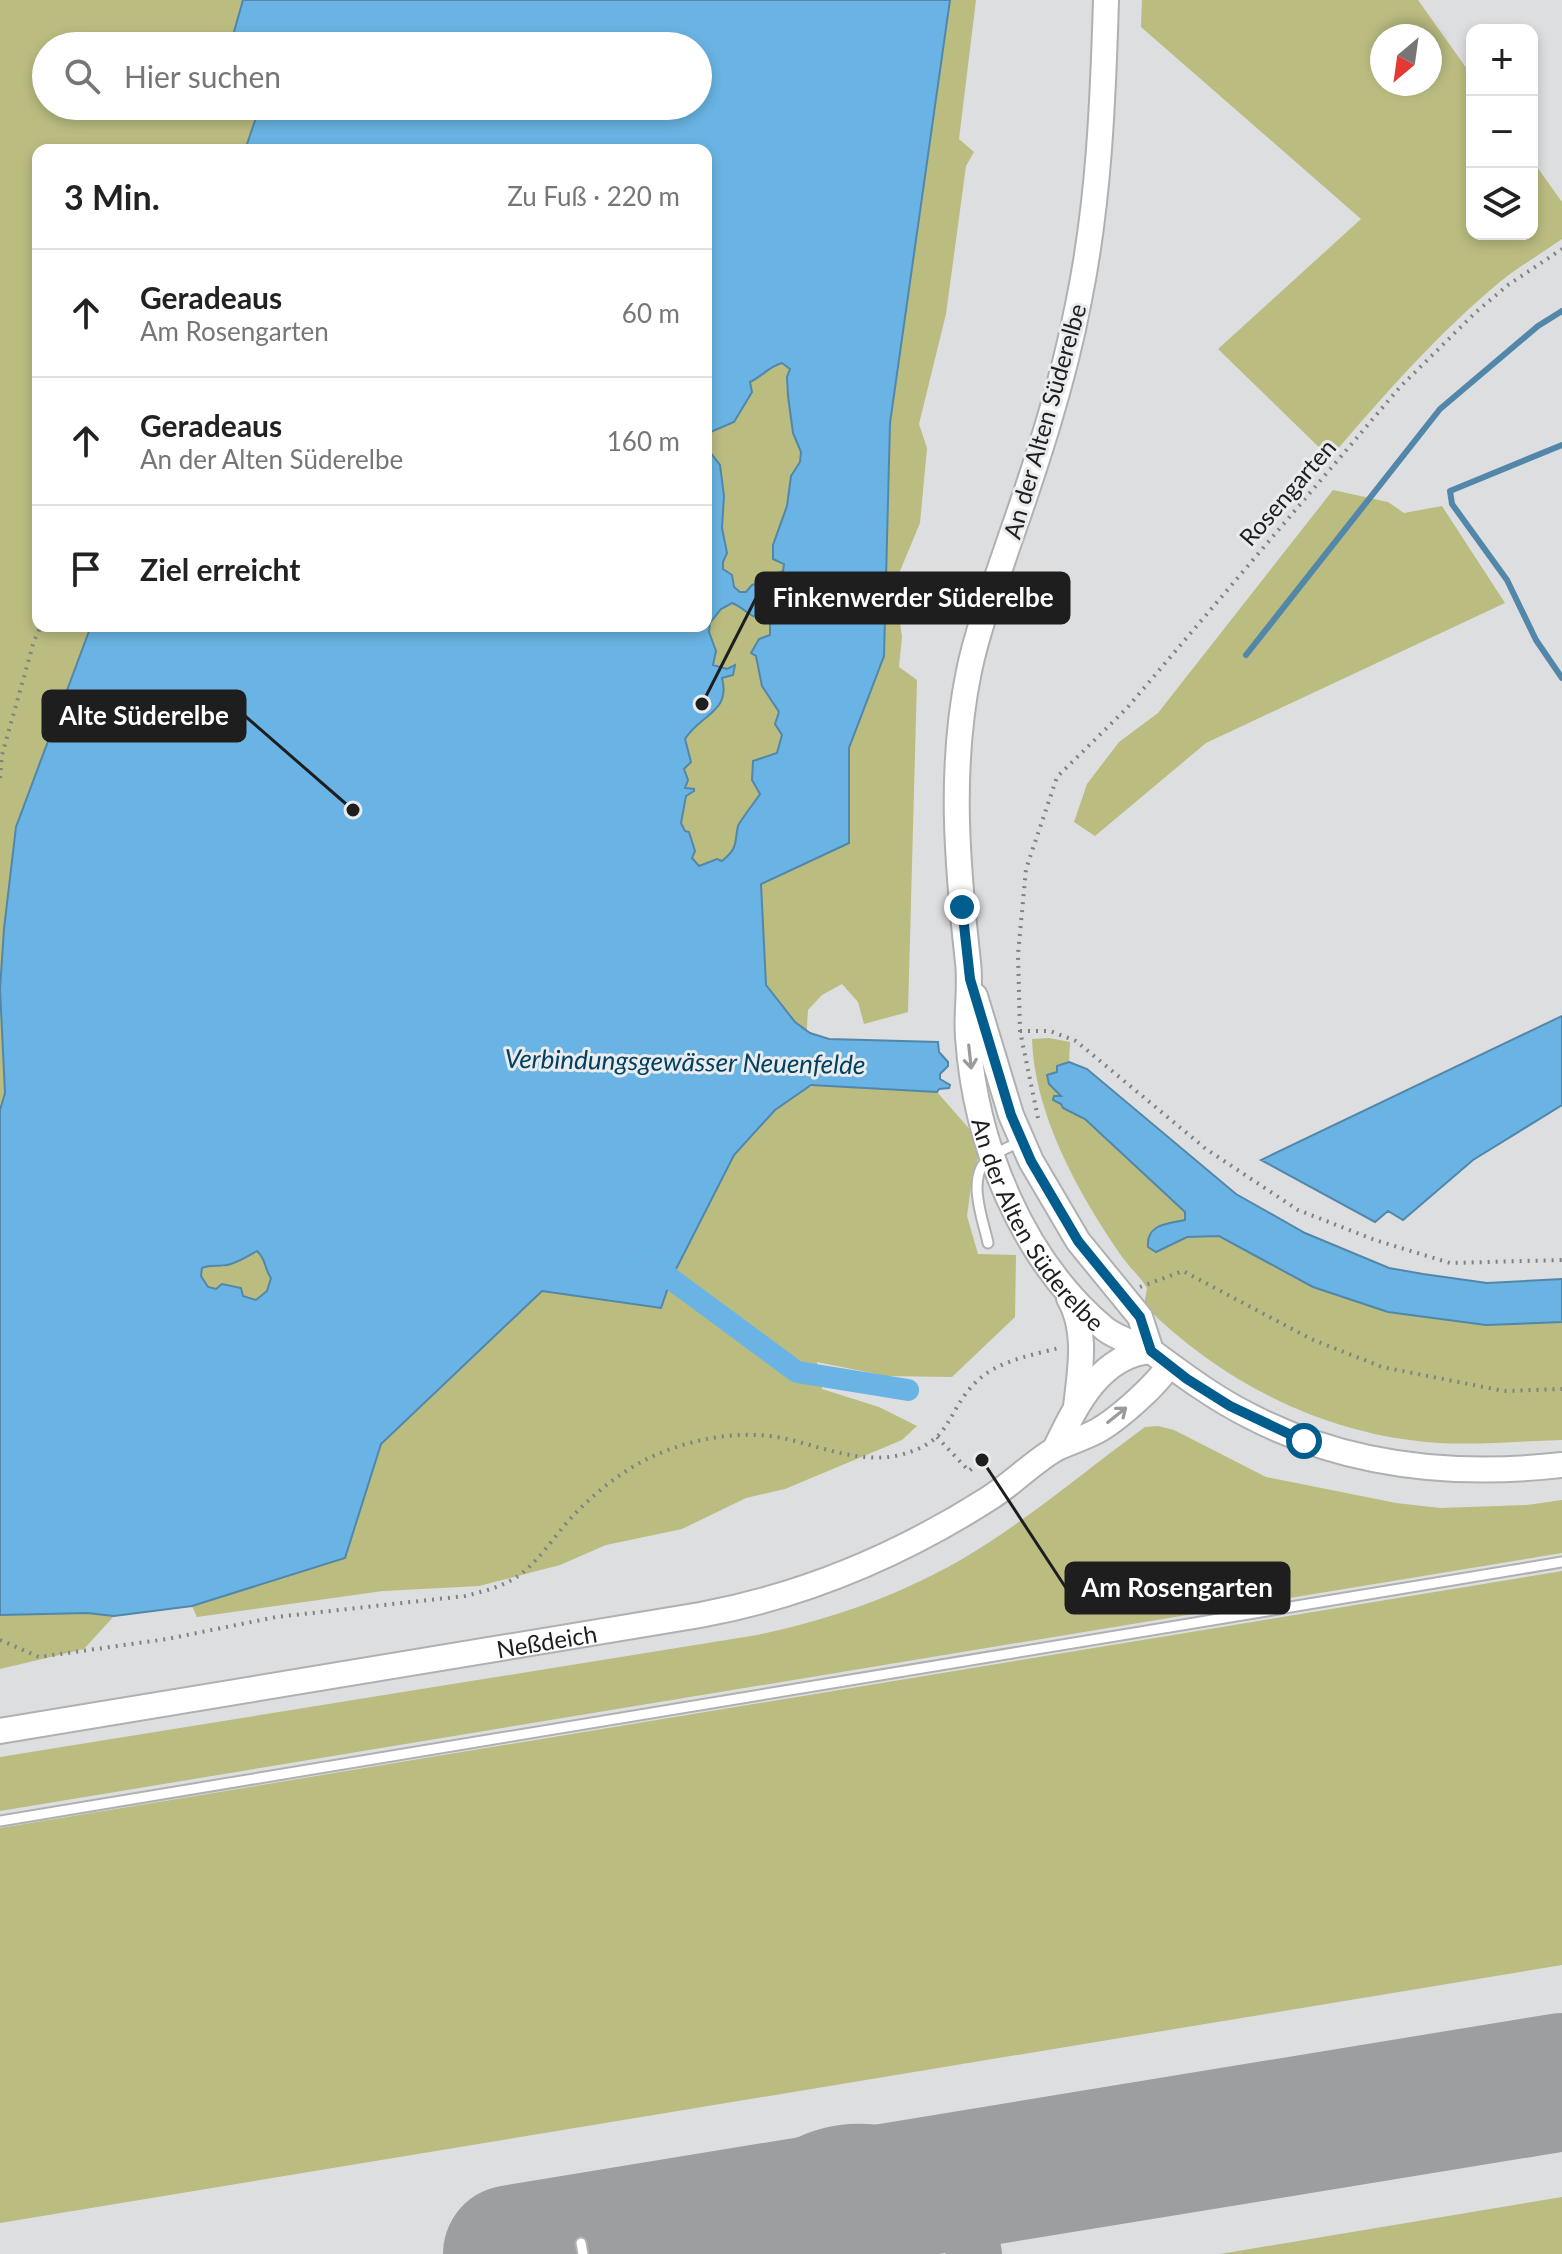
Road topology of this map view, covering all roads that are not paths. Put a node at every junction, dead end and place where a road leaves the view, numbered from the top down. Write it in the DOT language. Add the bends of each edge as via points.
graph roads {
  1 [pos="1106,0"];
  2 [pos="970,979"];
  3 [pos="1032,1134"];
  4 [pos="993,1155"];
  5 [pos="988,1243"];
  6 [pos="1061,1286"];
  7 [pos="1160,1358"];
  8 [pos="1076,1407"];
  9 [pos="1055,1449"];
  10 [pos="1562,1465"];
  11 [pos="1562,1562"];
  12 [pos="0,1731"];
  13 [pos="0,1821"];
  14 [pos="581,2243"];
  15 [pos="583,2254"];
  1 -- 2 [label="main road, An der Alten Süderelbe" via="1098,170 1079,301 1042,444 982,619 962,710 955,816"];
  2 -- 3 [label="main road, An der Alten Süderelbe" via="1001,1084"];
  2 -- 4 [label="main road, An der Alten Süderelbe, one-way" via="973,1082"];
  3 -- 4 [label="lane"];
  3 -- 7 [label="main road, An der Alten Süderelbe" via="1041,1180 1078,1241 1140,1317"];
  4 -- 5 [label="lane" via="977,1186"];
  4 -- 6 [label="main road, An der Alten Süderelbe" via="1019,1218"];
  6 -- 7 [label="main road, An der Alten Süderelbe" via="1106,1330"];
  6 -- 8 [label="main road" via="1077,1312 1081,1345"];
  7 -- 8 [label="main road, Neßdeich" via="1131,1354 1113,1364"];
  9 -- 7 [label="main road, Neßdeich, one-way" via="1099,1430 1155,1383"];
  7 -- 10 [label="main road" via="1250,1417 1348,1454 1442,1468"];
  8 -- 9 [label="main road, Neßdeich"];
  9 -- 12 [label="main road, Neßdeich" via="990,1498 915,1541 807,1588 748,1606"];
  11 -- 13 [label="lane"];
  14 -- 15 [label="lane"];
}
